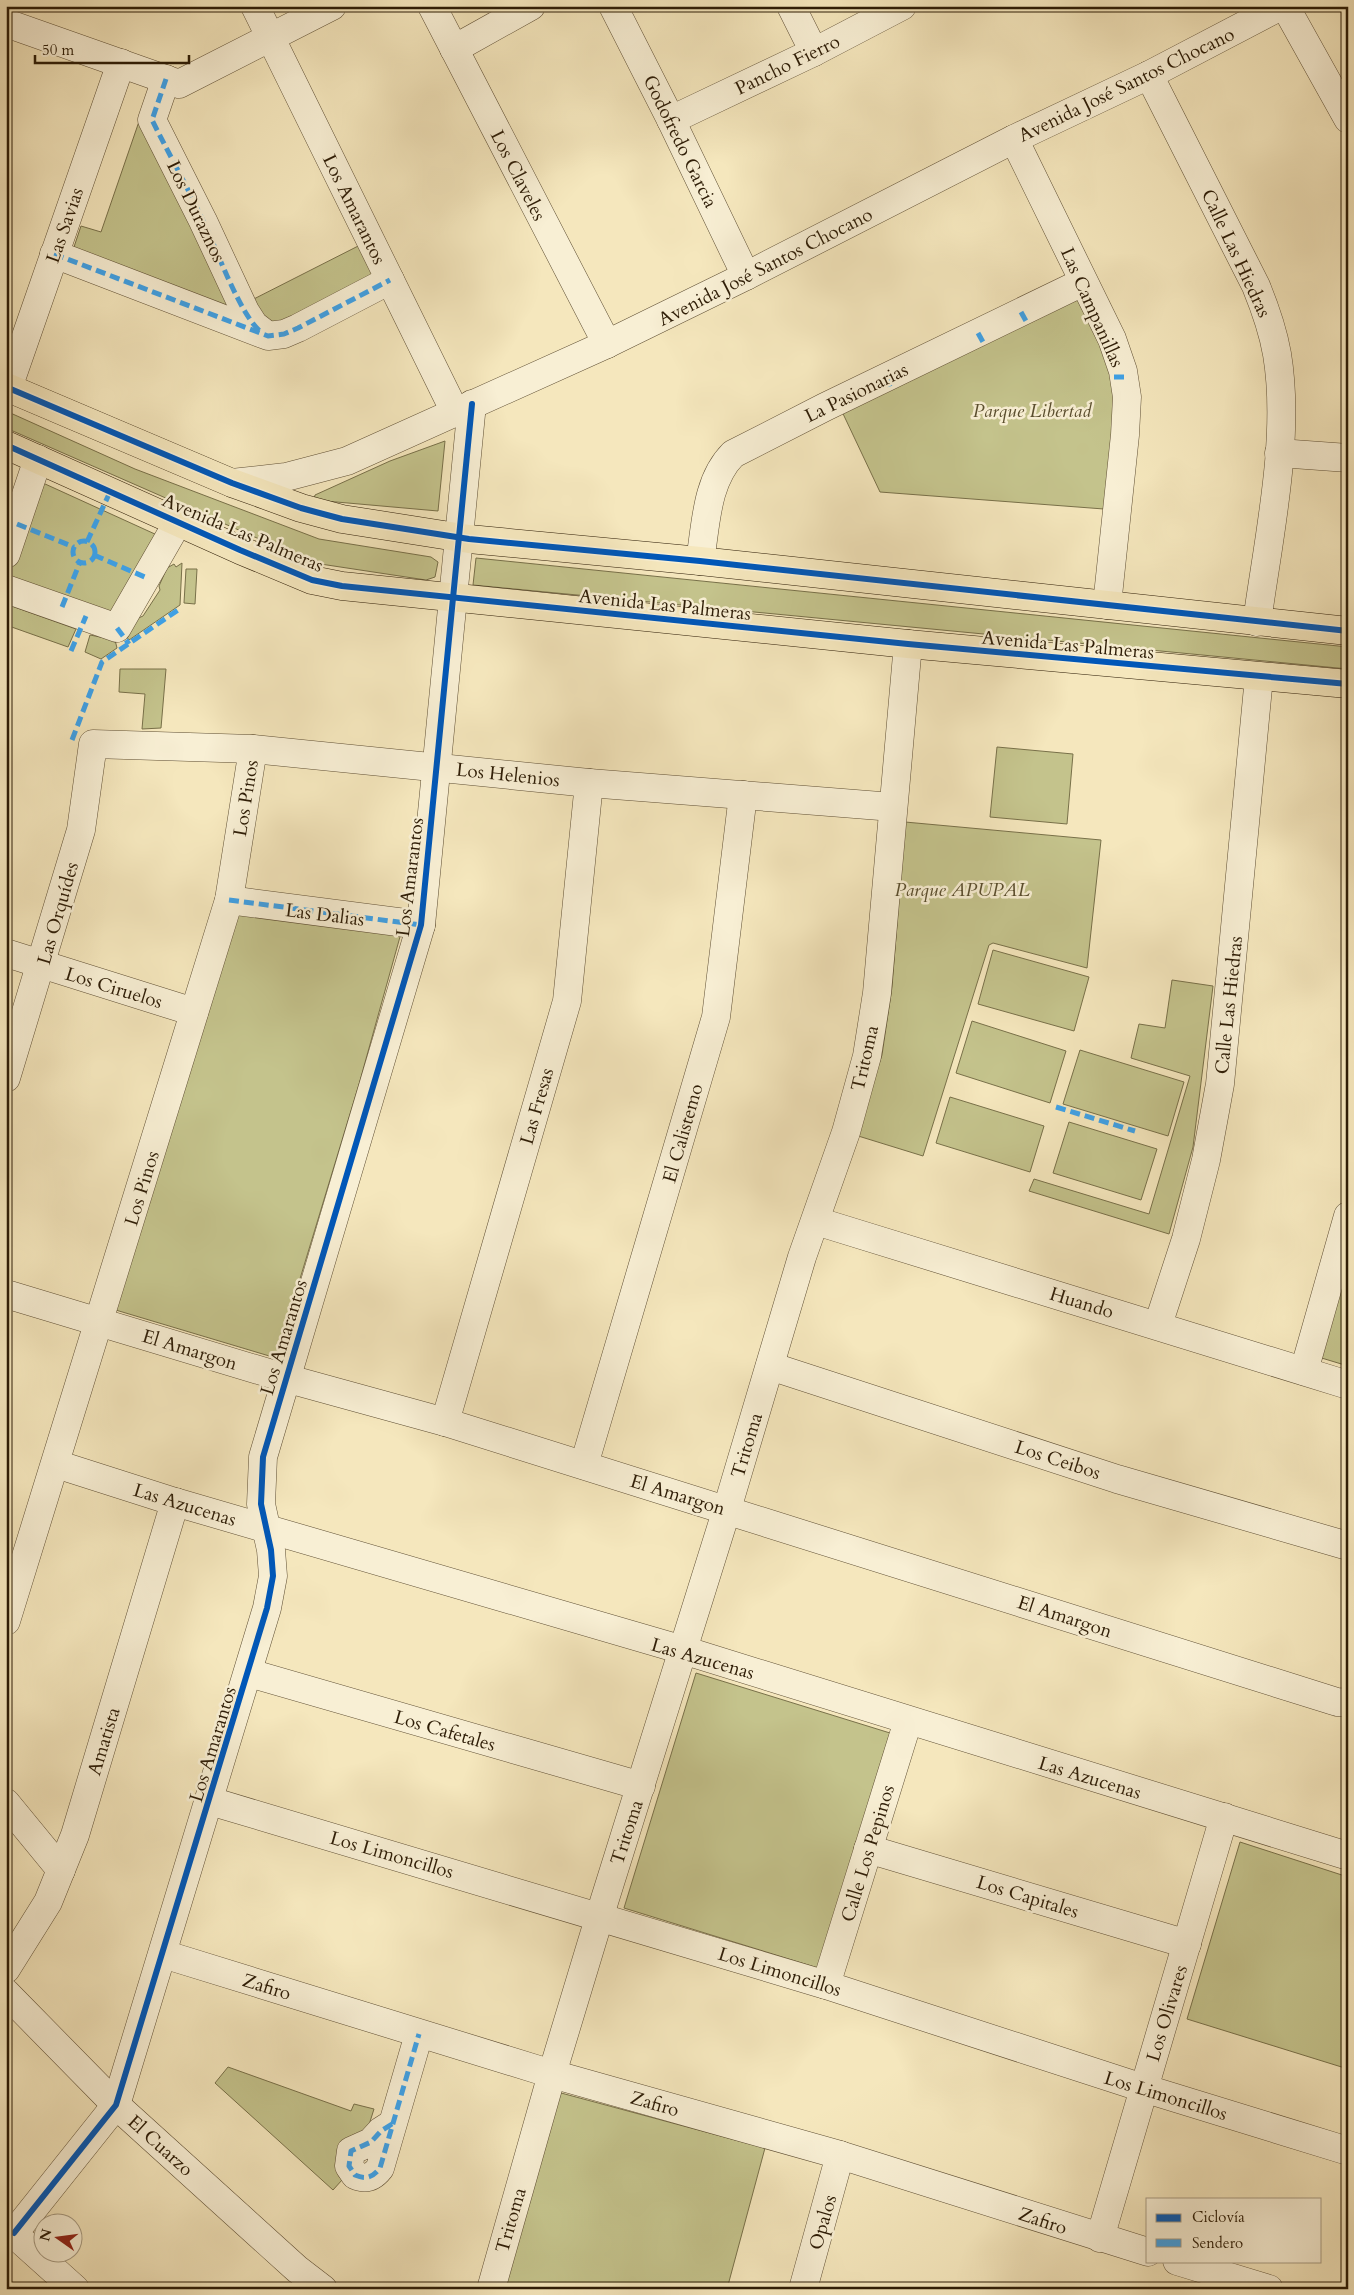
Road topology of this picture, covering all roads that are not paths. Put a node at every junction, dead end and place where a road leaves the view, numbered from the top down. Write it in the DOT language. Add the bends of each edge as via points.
graph roads {
  1 [pos="255,6"];
  2 [pos="332,6"];
  3 [pos="432,6"];
  4 [pos="531,6"];
  5 [pos="613,6"];
  6 [pos="791,6"];
  7 [pos="902,6"];
  8 [pos="1283,6"];
  9 [pos="6,23"];
  10 [pos="270,38"];
  11 [pos="454,49"];
  12 [pos="814,52"];
  13 [pos="121,63"];
  14 [pos="1149,75"];
  15 [pos="166,79"];
  16 [pos="1348,119"];
  17 [pos="671,120"];
  18 [pos="1014,139"];
  19 [pos="54,254"];
  20 [pos="746,276"];
  21 [pos="390,280"];
  22 [pos="1083,282"];
  23 [pos="268,336"];
  24 [pos="606,344"];
  25 [pos="7,387"];
  26 [pos="464,408"];
  27 [pos="6,445"];
  28 [pos="1280,453"];
  29 [pos="1348,458"];
  30 [pos="38,459"];
  31 [pos="232,484"];
  32 [pos="178,522"];
  33 [pos="459,538"];
  34 [pos="6,554"];
  35 [pos="700,561"];
  36 [pos="6,589"];
  37 [pos="453,598"];
  38 [pos="1107,605"];
  39 [pos="1257,622"];
  40 [pos="1348,631"];
  41 [pos="908,644"];
  42 [pos="1259,677"];
  43 [pos="1348,684"];
  44 [pos="93,744"];
  45 [pos="253,750"];
  46 [pos="437,766"];
  47 [pos="589,783"];
  48 [pos="743,795"];
  49 [pos="893,806"];
  50 [pos="229,900"];
  51 [pos="421,925"];
  52 [pos="6,953"];
  53 [pos="41,965"];
  54 [pos="194,1012"];
  55 [pos="6,1078"];
  56 [pos="1348,1216"];
  57 [pos="816,1221"];
  58 [pos="6,1294"];
  59 [pos="100,1322"];
  60 [pos="1158,1325"];
  61 [pos="770,1366"];
  62 [pos="1304,1371"];
  63 [pos="285,1378"];
  64 [pos="1348,1385"];
  65 [pos="445,1422"];
  66 [pos="56,1464"];
  67 [pos="584,1465"];
  68 [pos="175,1502"];
  69 [pos="727,1509"];
  70 [pos="265,1528"];
  71 [pos="1348,1546"];
  72 [pos="6,1621"];
  73 [pos="683,1650"];
  74 [pos="249,1673"];
  75 [pos="1348,1703"];
  76 [pos="908,1721"];
  77 [pos="641,1786"];
  78 [pos="210,1800"];
  79 [pos="6,1803"];
  80 [pos="1224,1817"];
  81 [pos="868,1849"];
  82 [pos="1348,1856"];
  83 [pos="61,1870"];
  84 [pos="600,1916"];
  85 [pos="1187,1944"];
  86 [pos="163,1954"];
  87 [pos="6,1970"];
  88 [pos="826,1985"];
  89 [pos="6,1993"];
  90 [pos="419,2034"];
  91 [pos="552,2074"];
  92 [pos="1143,2088"];
  93 [pos="116,2105"];
  94 [pos="392,2124"];
  95 [pos="1348,2151"];
  96 [pos="840,2155"];
  97 [pos="10,2230"];
  98 [pos="1100,2238"];
  99 [pos="1146,2251"];
  100 [pos="1180,2262"];
  101 [pos="75,2289"];
  102 [pos="323,2289"];
  103 [pos="491,2289"];
  104 [pos="803,2289"];
  105 [pos="1270,2289"];
  1 -- 10 [label="street, Los Amarantos"];
  2 -- 10 [label="street"];
  3 -- 11 [label="street, Los Claveles"];
  4 -- 11 [label="street"];
  5 -- 17 [label="street, Godofredo Garcia"];
  6 -- 12 [label="street"];
  7 -- 12 [label="street, Pancho Fierro"];
  8 -- 14 [label="street, Avenida José Santos Chocano"];
  8 -- 16 [label="street"];
  9 -- 13 [label="street"];
  10 -- 15 [label="street" via="179,84"];
  10 -- 21 [label="street, Los Amarantos"];
  11 -- 24 [label="street, Los Claveles"];
  12 -- 17 [label="street, Pancho Fierro"];
  13 -- 15 [label="street"];
  13 -- 19 [label="street, Las Savias"];
  14 -- 18 [label="street, Avenida José Santos Chocano"];
  14 -- 28 [label="street, Calle Las Hiedras" via="1256,286 1266,313 1280,378"];
  15 -- 23 [label="street, Los Duraznos" via="152,120 245,311 254,325"];
  17 -- 20 [label="street, Godofredo Garcia"];
  18 -- 20 [label="street, Avenida José Santos Chocano"];
  18 -- 22 [label="street, Las Campanillas"];
  19 -- 23 [label="street"];
  19 -- 25 [label="street, Las Savias"];
  20 -- 24 [label="street, Avenida José Santos Chocano"];
  21 -- 23 [label="street" via="298,328"];
  21 -- 26 [label="street, Los Amarantos"];
  22 -- 35 [label="street, La Pasionarias" via="733,454 722,465 714,482"];
  22 -- 38 [label="street, Las Campanillas" via="1118,355 1127,397"];
  24 -- 26 [label="street, Avenida José Santos Chocano"];
  25 -- 31 [label="main road"];
  26 -- 31 [label="street, Avenida José Santos Chocano" via="347,461 286,477"];
  26 -- 33 [label="street, Los Amarantos"];
  27 -- 30 [label="main road, Avenida Las Palmeras"];
  28 -- 29 [label="street"];
  28 -- 39 [label="street, Calle Las Hiedras"];
  30 -- 32 [label="main road, Avenida Las Palmeras"];
  30 -- 34 [label="street"];
  31 -- 33 [label="main road" via="342,519"];
  32 -- 36 [label="street" via="117,628"];
  32 -- 37 [label="main road, Avenida Las Palmeras" via="312,580"];
  33 -- 35 [label="main road"];
  33 -- 37 [label="street, Los Amarantos"];
  35 -- 38 [label="main road"];
  37 -- 41 [label="main road, Avenida Las Palmeras"];
  37 -- 46 [label="street, Los Amarantos"];
  38 -- 39 [label="main road"];
  39 -- 40 [label="main road"];
  41 -- 42 [label="main road, Avenida Las Palmeras"];
  41 -- 49 [label="street, Tritoma"];
  42 -- 43 [label="main road, Avenida Las Palmeras"];
  42 -- 60 [label="street, Calle Las Hiedras" via="1220,1084 1198,1194"];
  44 -- 45 [label="street, Los Helenios"];
  44 -- 53 [label="street, Las Orquídes" via="81,830"];
  45 -- 46 [label="street, Los Helenios"];
  45 -- 50 [label="street, Los Pinos"];
  46 -- 47 [label="street, Los Helenios"];
  46 -- 51 [label="street, Los Amarantos"];
  47 -- 48 [label="street, Los Helenios"];
  47 -- 65 [label="street, Las Fresas" via="567,1001"];
  48 -- 49 [label="street, Los Helenios"];
  48 -- 67 [label="street, El Calistemo" via="716,1017"];
  49 -- 57 [label="street, Tritoma" via="878,993 867,1056"];
  50 -- 51 [label="street, Las Dalias"];
  50 -- 54 [label="street, Los Pinos"];
  51 -- 63 [label="street, Los Amarantos"];
  52 -- 53 [label="street, Los Ciruelos"];
  53 -- 54 [label="street, Los Ciruelos"];
  53 -- 55 [label="street, Las Orquídes"];
  54 -- 59 [label="street, Los Pinos"];
  56 -- 62 [label="street"];
  57 -- 60 [label="street, Huando"];
  57 -- 61 [label="street, Tritoma" via="802,1256"];
  58 -- 59 [label="street, El Amargon"];
  59 -- 63 [label="street, El Amargon"];
  59 -- 66 [label="street, Los Pinos"];
  60 -- 62 [label="street, Huando"];
  61 -- 69 [label="street, Tritoma"];
  61 -- 71 [label="street, Los Ceibos" via="1117,1479"];
  62 -- 64 [label="street, Huando"];
  63 -- 65 [label="street, El Amargon"];
  63 -- 70 [label="street, Los Amarantos" via="261,1469"];
  65 -- 67 [label="street, El Amargon"];
  66 -- 68 [label="street, Las Azucenas"];
  66 -- 72 [label="street, Los Pinos"];
  67 -- 69 [label="street, El Amargon"];
  68 -- 70 [label="street, Las Azucenas"];
  68 -- 83 [label="street, Amatista" via="75,1835"];
  69 -- 73 [label="street, Tritoma"];
  69 -- 75 [label="street, El Amargon"];
  70 -- 73 [label="street, Las Azucenas"];
  70 -- 74 [label="street, Los Amarantos" via="271,1550 272,1584"];
  73 -- 76 [label="street, Las Azucenas"];
  73 -- 77 [label="street, Tritoma"];
  74 -- 77 [label="street, Los Cafetales"];
  74 -- 78 [label="street, Los Amarantos"];
  76 -- 80 [label="street, Las Azucenas"];
  76 -- 81 [label="street, Calle Los Pepinos"];
  77 -- 84 [label="street, Tritoma"];
  78 -- 84 [label="street, Los Limoncillos"];
  78 -- 86 [label="street, Los Amarantos"];
  79 -- 83 [label="street"];
  80 -- 82 [label="street, Las Azucenas"];
  80 -- 85 [label="street, Los Olivares"];
  81 -- 85 [label="street, Los Capitales"];
  81 -- 88 [label="street, Calle Los Pepinos"];
  83 -- 87 [label="street, Amatista" via="48,1902"];
  84 -- 88 [label="street, Los Limoncillos"];
  84 -- 91 [label="street, Tritoma"];
  85 -- 92 [label="street, Los Olivares"];
  86 -- 90 [label="street, Zafiro"];
  86 -- 93 [label="street, Los Amarantos"];
  88 -- 92 [label="street, Los Limoncillos"];
  89 -- 93 [label="street, El Cuarzo"];
  90 -- 91 [label="street, Zafiro"];
  90 -- 94 [label="street"];
  91 -- 96 [label="street, Zafiro"];
  91 -- 103 [label="street, Tritoma"];
  92 -- 95 [label="street, Los Limoncillos"];
  92 -- 98 [label="street, Los Olivares"];
  93 -- 97 [label="street, Los Amarantos"];
  93 -- 102 [label="street, El Cuarzo"];
  96 -- 98 [label="street, Zafiro"];
  96 -- 104 [label="street, Opalos"];
  97 -- 101 [label="street"];
  98 -- 99 [label="street, Zafiro"];
  100 -- 105 [label="street"];
}
